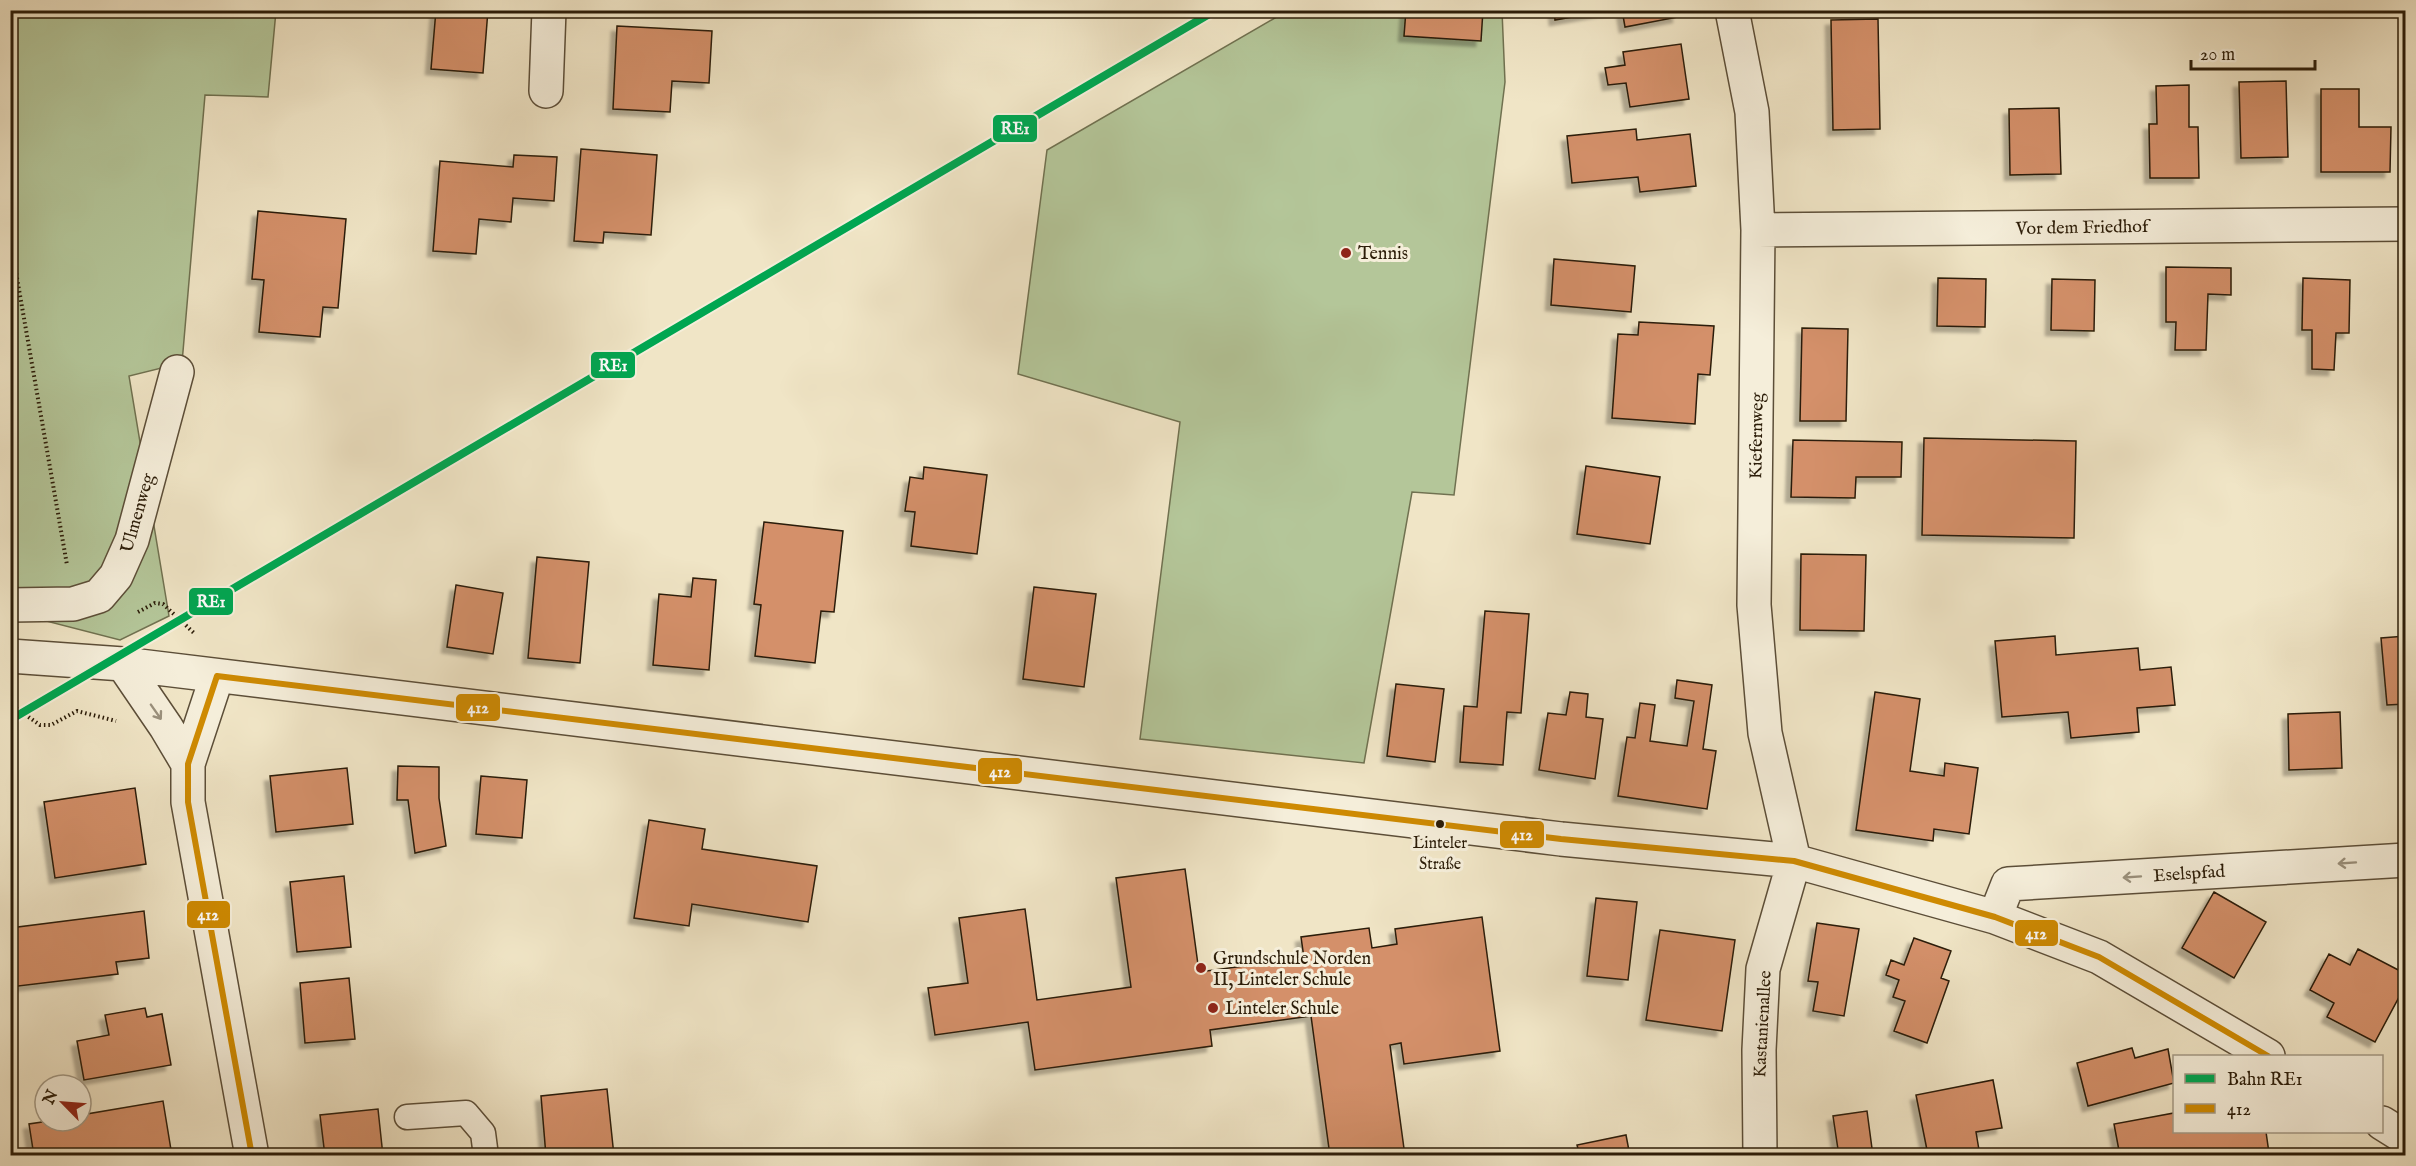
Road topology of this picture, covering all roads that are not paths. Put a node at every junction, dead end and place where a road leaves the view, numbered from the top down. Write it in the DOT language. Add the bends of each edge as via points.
graph roads {
  1 [pos="549,10"];
  2 [pos="1732,10"];
  3 [pos="546,91"];
  4 [pos="2406,224"];
  5 [pos="1758,230"];
  6 [pos="177,372"];
  7 [pos="10,605"];
  8 [pos="10,656"];
  9 [pos="114,663"];
  10 [pos="217,675"];
  11 [pos="188,764"];
  12 [pos="2406,860"];
  13 [pos="1794,861"];
  14 [pos="1995,917"];
  15 [pos="2266,1055"];
  16 [pos="407,1116"];
  17 [pos="2383,1125"];
  18 [pos="2406,1138"];
  19 [pos="252,1155"];
  20 [pos="486,1155"];
  21 [pos="1760,1155"];
  1 -- 3 [label="street"];
  2 -- 5 [label="street, Kiefernweg" via="1752,112"];
  4 -- 5 [label="street, Vor dem Friedhof"];
  5 -- 13 [label="street, Kiefernweg" via="1754,605 1765,733"];
  6 -- 7 [label="street, Ulmenweg" via="132,540 116,576 99,596 73,604"];
  8 -- 9 [label="street"];
  9 -- 10 [label="street"];
  9 -- 11 [label="street, one-way" via="166,727"];
  10 -- 11 [label="street"];
  10 -- 13 [label="street" via="1561,839"];
  11 -- 19 [label="street" via="188,802"];
  12 -- 14 [label="street, Eselspfad, one-way" via="2008,884"];
  13 -- 14 [label="street"];
  13 -- 21 [label="street, Kastanienallee" via="1763,969"];
  14 -- 15 [label="street" via="2099,957"];
  16 -- 20 [label="lane" via="466,1113 483,1133"];
  17 -- 18 [label="street"];
}
